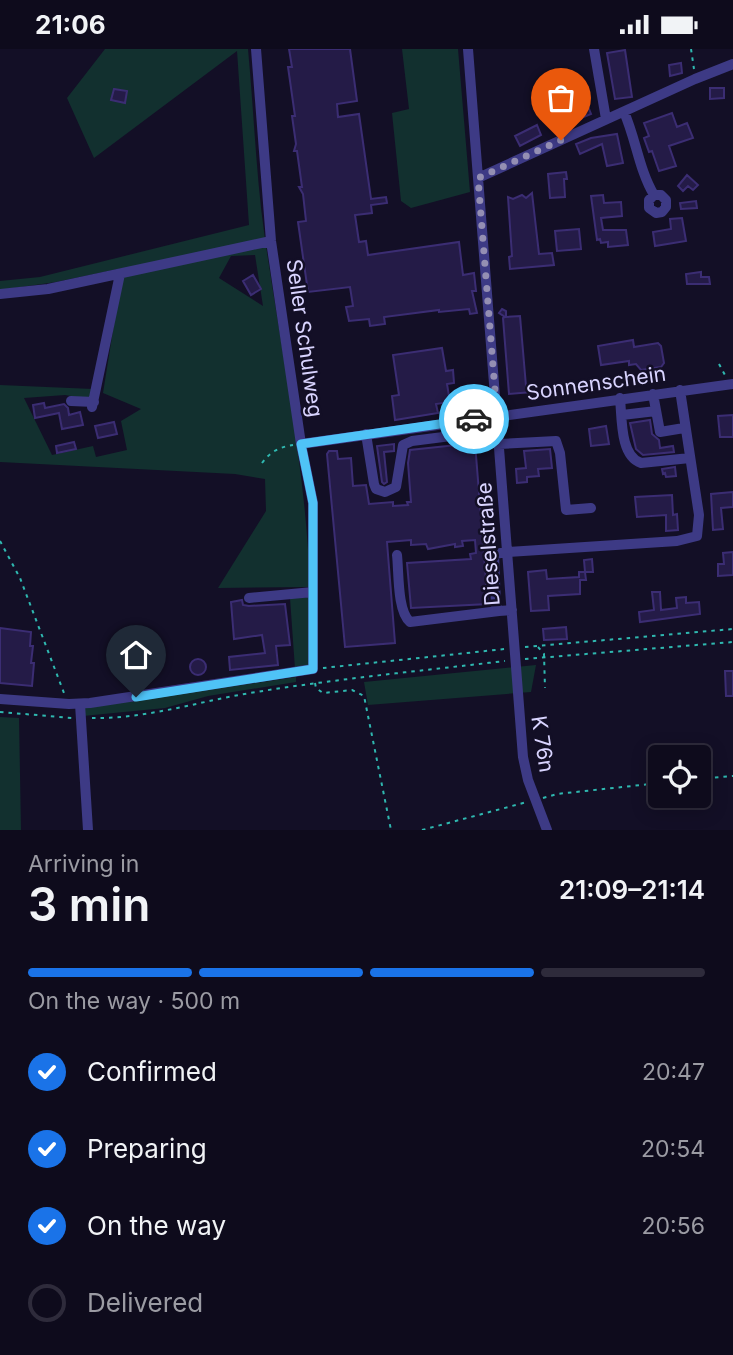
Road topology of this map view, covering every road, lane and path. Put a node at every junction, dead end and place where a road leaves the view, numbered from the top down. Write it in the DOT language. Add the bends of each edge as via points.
graph roads {
  1 [pos="256,49"];
  2 [pos="468,49"];
  3 [pos="594,49"];
  4 [pos="691,49"];
  5 [pos="733,64"];
  6 [pos="695,79"];
  7 [pos="624,112"];
  8 [pos="606,119"];
  9 [pos="478,178"];
  10 [pos="654,195"];
  11 [pos="271,241"];
  12 [pos="120,274"];
  13 [pos="0,294"];
  14 [pos="719,364"];
  15 [pos="732,384"];
  16 [pos="680,390"];
  17 [pos="653,394"];
  18 [pos="620,398"];
  19 [pos="71,401"];
  20 [pos="656,409"];
  21 [pos="622,414"];
  22 [pos="497,416"];
  23 [pos="449,423"];
  24 [pos="684,428"];
  25 [pos="366,434"];
  26 [pos="301,444"];
  27 [pos="499,444"];
  28 [pos="690,458"];
  29 [pos="262,463"];
  30 [pos="591,508"];
  31 [pos="0,541"];
  32 [pos="508,552"];
  33 [pos="397,555"];
  34 [pos="313,592"];
  35 [pos="249,598"];
  36 [pos="512,610"];
  37 [pos="499,611"];
  38 [pos="733,642"];
  39 [pos="537,646"];
  40 [pos="544,657"];
  41 [pos="515,660"];
  42 [pos="315,683"];
  43 [pos="545,688"];
  44 [pos="0,699"];
  45 [pos="74,704"];
  46 [pos="0,712"];
  47 [pos="81,718"];
  48 [pos="733,776"];
  49 [pos="711,778"];
  50 [pos="88,830"];
  51 [pos="391,830"];
  52 [pos="547,830"];
  1 -- 11 [label="street, Seller Schulweg"];
  2 -- 9 [label="street, Dieselstraße"];
  3 -- 8 [label="street"];
  4 -- 6 [label="path"];
  5 -- 6 [label="street"];
  6 -- 7 [label="street"];
  7 -- 8 [label="street"];
  7 -- 10 [label="street"];
  8 -- 9 [label="street"];
  9 -- 22 [label="street, Dieselstraße"];
  11 -- 12 [label="street"];
  11 -- 26 [label="street, Seller Schulweg"];
  12 -- 13 [label="street"];
  12 -- 19 [label="street" via="93,405"];
  14 -- 15 [label="path"];
  15 -- 16 [label="street, Sonnenschein"];
  16 -- 17 [label="street, Sonnenschein"];
  16 -- 24 [label="street"];
  17 -- 18 [label="street, Sonnenschein"];
  17 -- 20 [label="street"];
  18 -- 21 [label="street"];
  18 -- 22 [label="street, Sonnenschein"];
  20 -- 21 [label="street"];
  20 -- 24 [label="street" via="660,432"];
  21 -- 28 [label="street" via="627,450 634,461"];
  22 -- 23 [label="street, Sonnenschein"];
  22 -- 27 [label="street, Dieselstraße"];
  23 -- 25 [label="street, Sonnenschein"];
  23 -- 25 [label="street" via="451,436 403,445 396,487 385,492 374,484"];
  24 -- 28 [label="street"];
  25 -- 26 [label="street, Sonnenschein"];
  26 -- 29 [label="path" via="278,449"];
  26 -- 34 [label="street, Seller Schulweg" via="313,503"];
  27 -- 30 [label="street" via="556,441 566,510"];
  27 -- 32 [label="street, Dieselstraße"];
  28 -- 32 [label="street" via="699,515 697,535 677,541"];
  31 -- 45 [label="path"];
  32 -- 36 [label="street, Dieselstraße"];
  32 -- 37 [label="street" via="494,555"];
  33 -- 37 [label="street" via="402,608 410,621"];
  34 -- 35 [label="street"];
  34 -- 45 [label="street, Seller Schulweg" via="313,669"];
  36 -- 37 [label="street"];
  36 -- 41 [label="street, Dieselstraße"];
  38 -- 40 [label="path"];
  39 -- 40 [label="path"];
  40 -- 41 [label="path"];
  40 -- 43 [label="path"];
  41 -- 42 [label="path"];
  41 -- 52 [label="street, K 76n / K 76n" via="523,757"];
  42 -- 47 [label="path" via="144,715"];
  42 -- 51 [label="path" via="323,693 352,690 364,696"];
  44 -- 45 [label="street, Seller Schulweg"];
  45 -- 47 [label="street"];
  46 -- 47 [label="path"];
  47 -- 50 [label="street"];
  48 -- 49 [label="path"];
}
